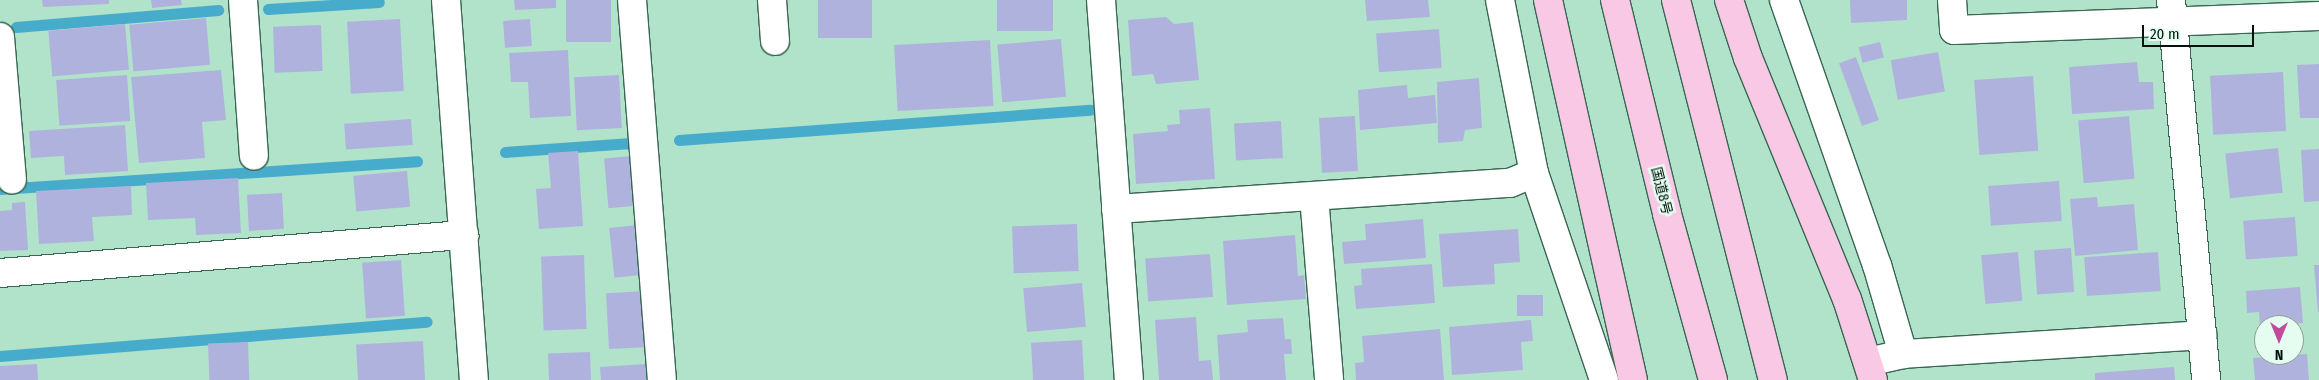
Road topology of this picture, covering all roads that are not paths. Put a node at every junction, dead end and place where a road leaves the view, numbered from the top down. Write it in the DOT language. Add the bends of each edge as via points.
graph roads {
  1 [pos="243,0"];
  2 [pos="446,0"];
  3 [pos="632,0"];
  4 [pos="772,0"];
  5 [pos="1101,0"];
  6 [pos="1500,0"];
  7 [pos="1548,0"];
  8 [pos="1615,0"];
  9 [pos="1676,0"];
  10 [pos="1729,0"];
  11 [pos="1784,0"];
  12 [pos="1952,0"];
  13 [pos="2172,11"];
  14 [pos="2319,16"];
  15 [pos="0,37"];
  16 [pos="775,41"];
  17 [pos="254,156"];
  18 [pos="1534,173"];
  19 [pos="12,180"];
  20 [pos="1314,196"];
  21 [pos="1116,210"];
  22 [pos="464,235"];
  23 [pos="0,273"];
  24 [pos="2202,335"];
  25 [pos="1903,354"];
  26 [pos="1871,371"];
  27 [pos="474,380"];
  28 [pos="662,380"];
  29 [pos="1129,380"];
  30 [pos="1329,380"];
  31 [pos="1604,380"];
  32 [pos="1633,380"];
  33 [pos="1713,380"];
  34 [pos="1773,380"];
  35 [pos="2206,380"];
  1 -- 17 [label="street"];
  2 -- 22 [label="street"];
  3 -- 28 [label="street"];
  4 -- 16 [label="street"];
  5 -- 21 [label="street"];
  6 -- 18 [label="street"];
  7 -- 32 [label="highway"];
  8 -- 33 [label="highway, 国道8号" via="1667,214"];
  9 -- 34 [label="highway"];
  10 -- 26 [label="highway" via="1748,58 1847,299"];
  11 -- 25 [label="street" via="1796,44 1877,265"];
  12 -- 13 [label="street" via="1954,30"];
  13 -- 14 [label="street"];
  13 -- 24 [label="street"];
  15 -- 19 [label="street"];
  18 -- 20 [label="street" via="1510,183"];
  18 -- 31 [label="street"];
  20 -- 21 [label="street"];
  20 -- 30 [label="street"];
  21 -- 29 [label="street"];
  22 -- 23 [label="street"];
  22 -- 27 [label="street"];
  24 -- 25 [label="street"];
  24 -- 35 [label="street"];
  25 -- 26 [label="street"];
}
